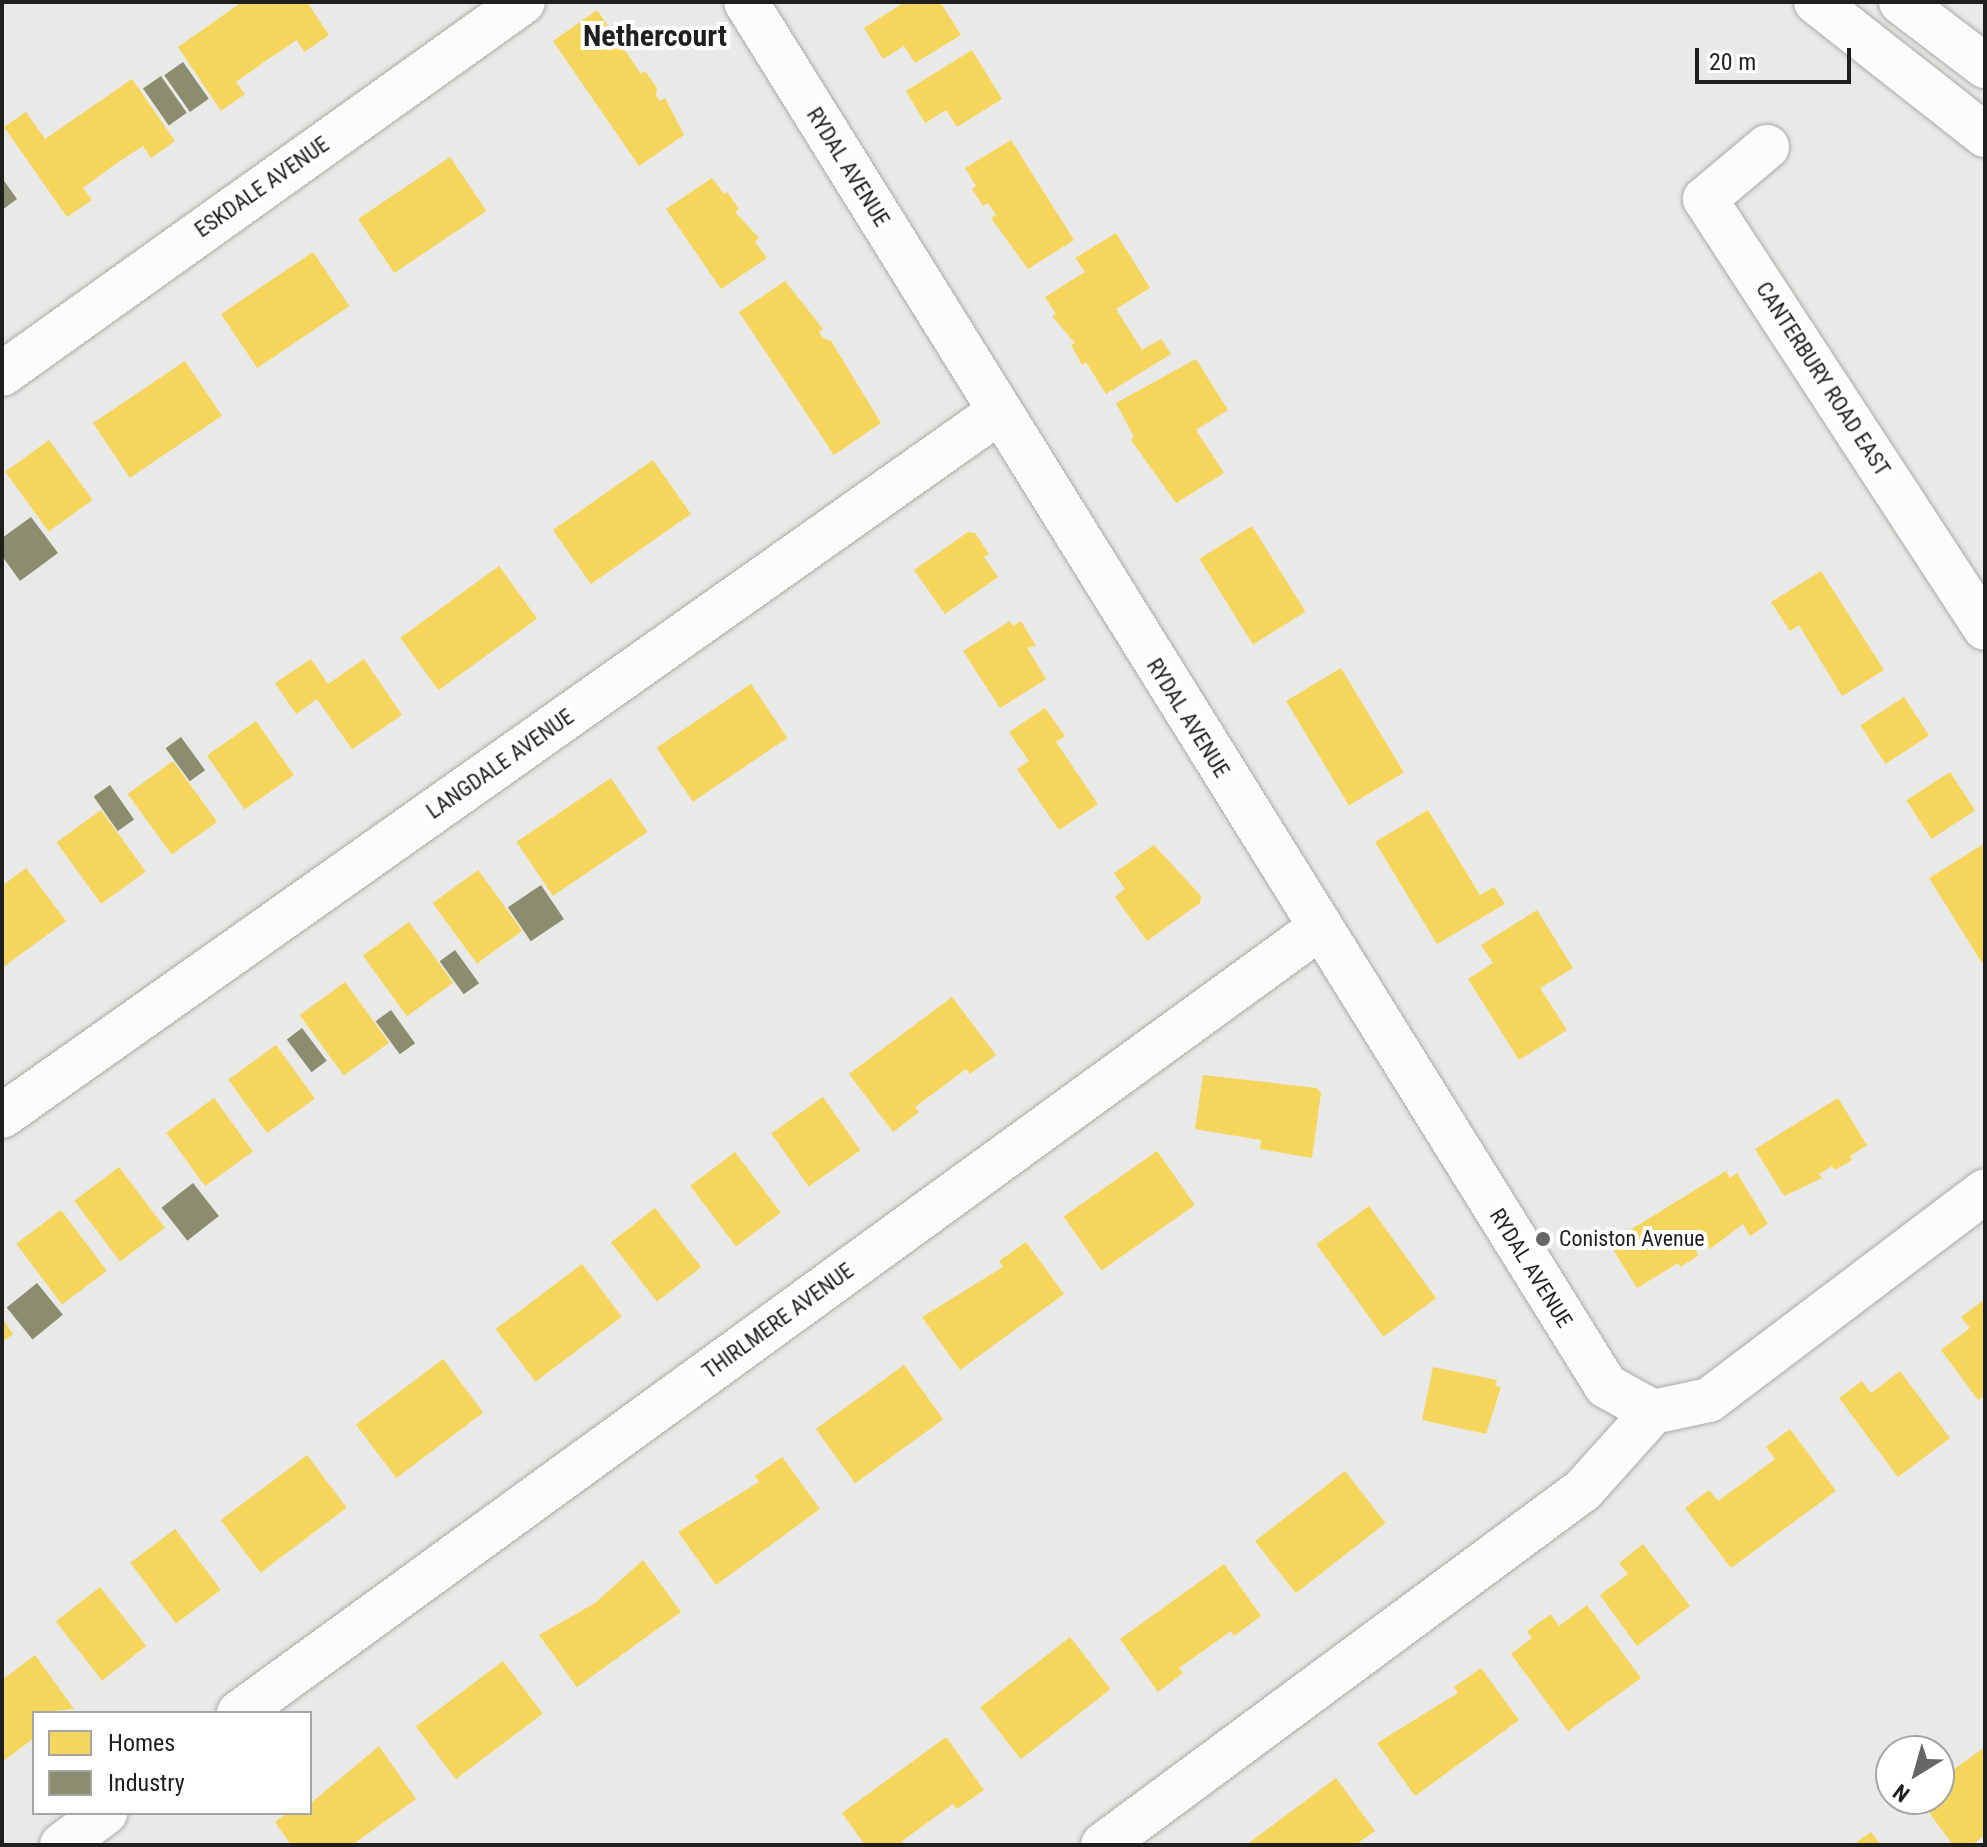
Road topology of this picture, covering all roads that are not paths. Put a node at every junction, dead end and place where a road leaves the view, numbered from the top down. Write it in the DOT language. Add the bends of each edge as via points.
graph roads {
  1 [pos="523,2"];
  2 [pos="746,2"];
  3 [pos="1816,2"];
  4 [pos="1901,2"];
  5 [pos="1985,66"];
  6 [pos="1985,135"];
  7 [pos="1767,147"];
  8 [pos="2,374"];
  9 [pos="999,412"];
  10 [pos="1985,628"];
  11 [pos="1318,929"];
  12 [pos="2,1116"];
  13 [pos="1985,1191"];
  14 [pos="1653,1412"];
  15 [pos="242,1711"];
  16 [pos="102,1815"];
  17 [pos="62,1845"];
  18 [pos="1103,1845"];
  1 -- 8 [label="street, ESKDALE AVENUE"];
  2 -- 9 [label="street, RYDAL AVENUE"];
  3 -- 6 [label="street"];
  4 -- 5 [label="street"];
  7 -- 10 [label="street, CANTERBURY ROAD EAST" via="1705,199"];
  9 -- 11 [label="street, RYDAL AVENUE"];
  9 -- 12 [label="street, LANGDALE AVENUE"];
  11 -- 14 [label="street, RYDAL AVENUE" via="1606,1386"];
  11 -- 15 [label="street, THIRLMERE AVENUE"];
  13 -- 14 [label="street" via="1709,1400"];
  14 -- 18 [label="street" via="1583,1490"];
  16 -- 17 [label="street"];
}
